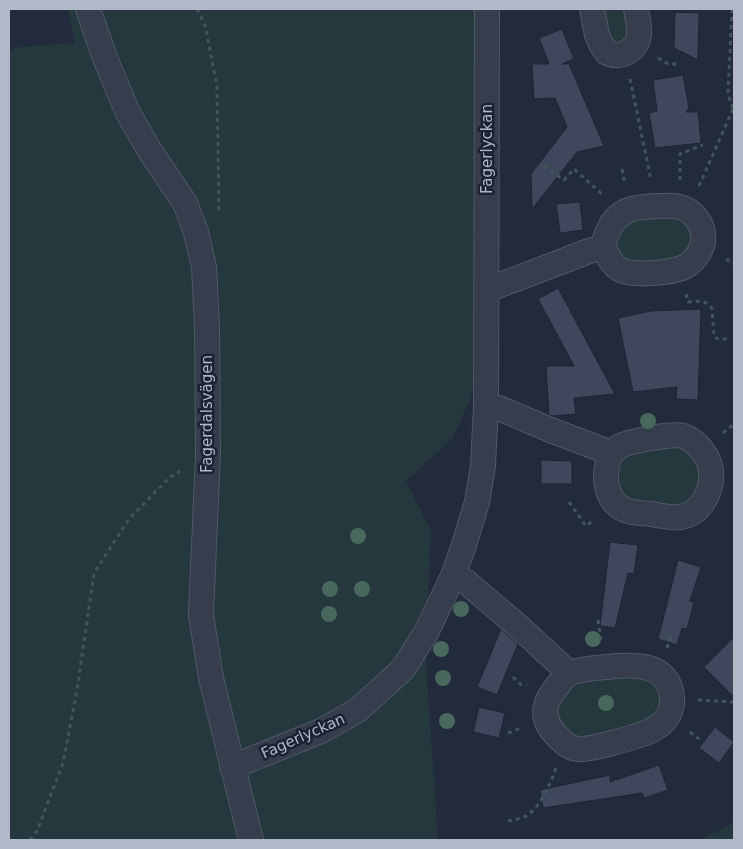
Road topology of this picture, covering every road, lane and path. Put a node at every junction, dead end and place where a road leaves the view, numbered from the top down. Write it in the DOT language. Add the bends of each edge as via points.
graph roads {
  1 [pos="88,9"];
  2 [pos="197,9"];
  3 [pos="487,9"];
  4 [pos="592,9"];
  5 [pos="636,9"];
  6 [pos="732,9"];
  7 [pos="624,54"];
  8 [pos="734,110"];
  9 [pos="703,145"];
  10 [pos="544,166"];
  11 [pos="657,206"];
  12 [pos="684,209"];
  13 [pos="622,212"];
  14 [pos="219,214"];
  15 [pos="604,247"];
  16 [pos="682,267"];
  17 [pos="487,290"];
  18 [pos="730,338"];
  19 [pos="486,406"];
  20 [pos="611,453"];
  21 [pos="208,454"];
  22 [pos="453,576"];
  23 [pos="569,673"];
  24 [pos="672,698"];
  25 [pos="734,702"];
  26 [pos="562,740"];
  27 [pos="232,767"];
  28 [pos="508,821"];
  29 [pos="30,840"];
  30 [pos="251,840"];
  1 -- 21 [label="street, Fagerdalsvägen" via="128,114 185,203 196,232 204,267"];
  2 -- 14 [label="path" via="206,25 217,86"];
  3 -- 17 [label="street, Fagerlyckan"];
  4 -- 7 [label="street" via="597,35 604,50 612,55"];
  5 -- 7 [label="street" via="639,40"];
  6 -- 8 [label="path" via="728,92"];
  7 -- 11 [label="path"];
  8 -- 12 [label="path"];
  9 -- 12 [label="path" via="680,154"];
  10 -- 13 [label="path" via="564,180 574,168"];
  11 -- 12 [label="street"];
  11 -- 13 [label="street"];
  12 -- 16 [label="street" via="702,225 703,242 698,254"];
  13 -- 15 [label="street" via="609,228"];
  15 -- 16 [label="street" via="613,264 624,271 658,272"];
  15 -- 17 [label="street"];
  16 -- 18 [label="path" via="688,302 708,303 712,309 714,336"];
  17 -- 19 [label="street, Fagerlyckan"];
  19 -- 20 [label="street" via="499,408"];
  19 -- 22 [label="street, Fagerlyckan" via="478,502"];
  20 -- 20 [label="street" via="606,487 613,500 625,510 681,517 704,502 711,469 699,447 685,436 629,443"];
  21 -- 27 [label="street, Fagerdalsvägen" via="201,615 211,678"];
  21 -- 29 [label="path" via="168,479 129,519 94,573 64,763 37,831"];
  22 -- 23 [label="street" via="473,587"];
  22 -- 27 [label="street, Fagerlyckan" via="427,630 403,669 358,710 321,731"];
  23 -- 24 [label="street" via="628,664 646,666 663,677"];
  23 -- 26 [label="street" via="548,698 545,709 548,726"];
  24 -- 25 [label="path"];
  24 -- 26 [label="street" via="668,716 650,731 587,749 572,748"];
  26 -- 28 [label="path" via="552,752 556,763 553,779 539,802 529,814"];
  27 -- 30 [label="street, Fagerdalsvägen"];
}
